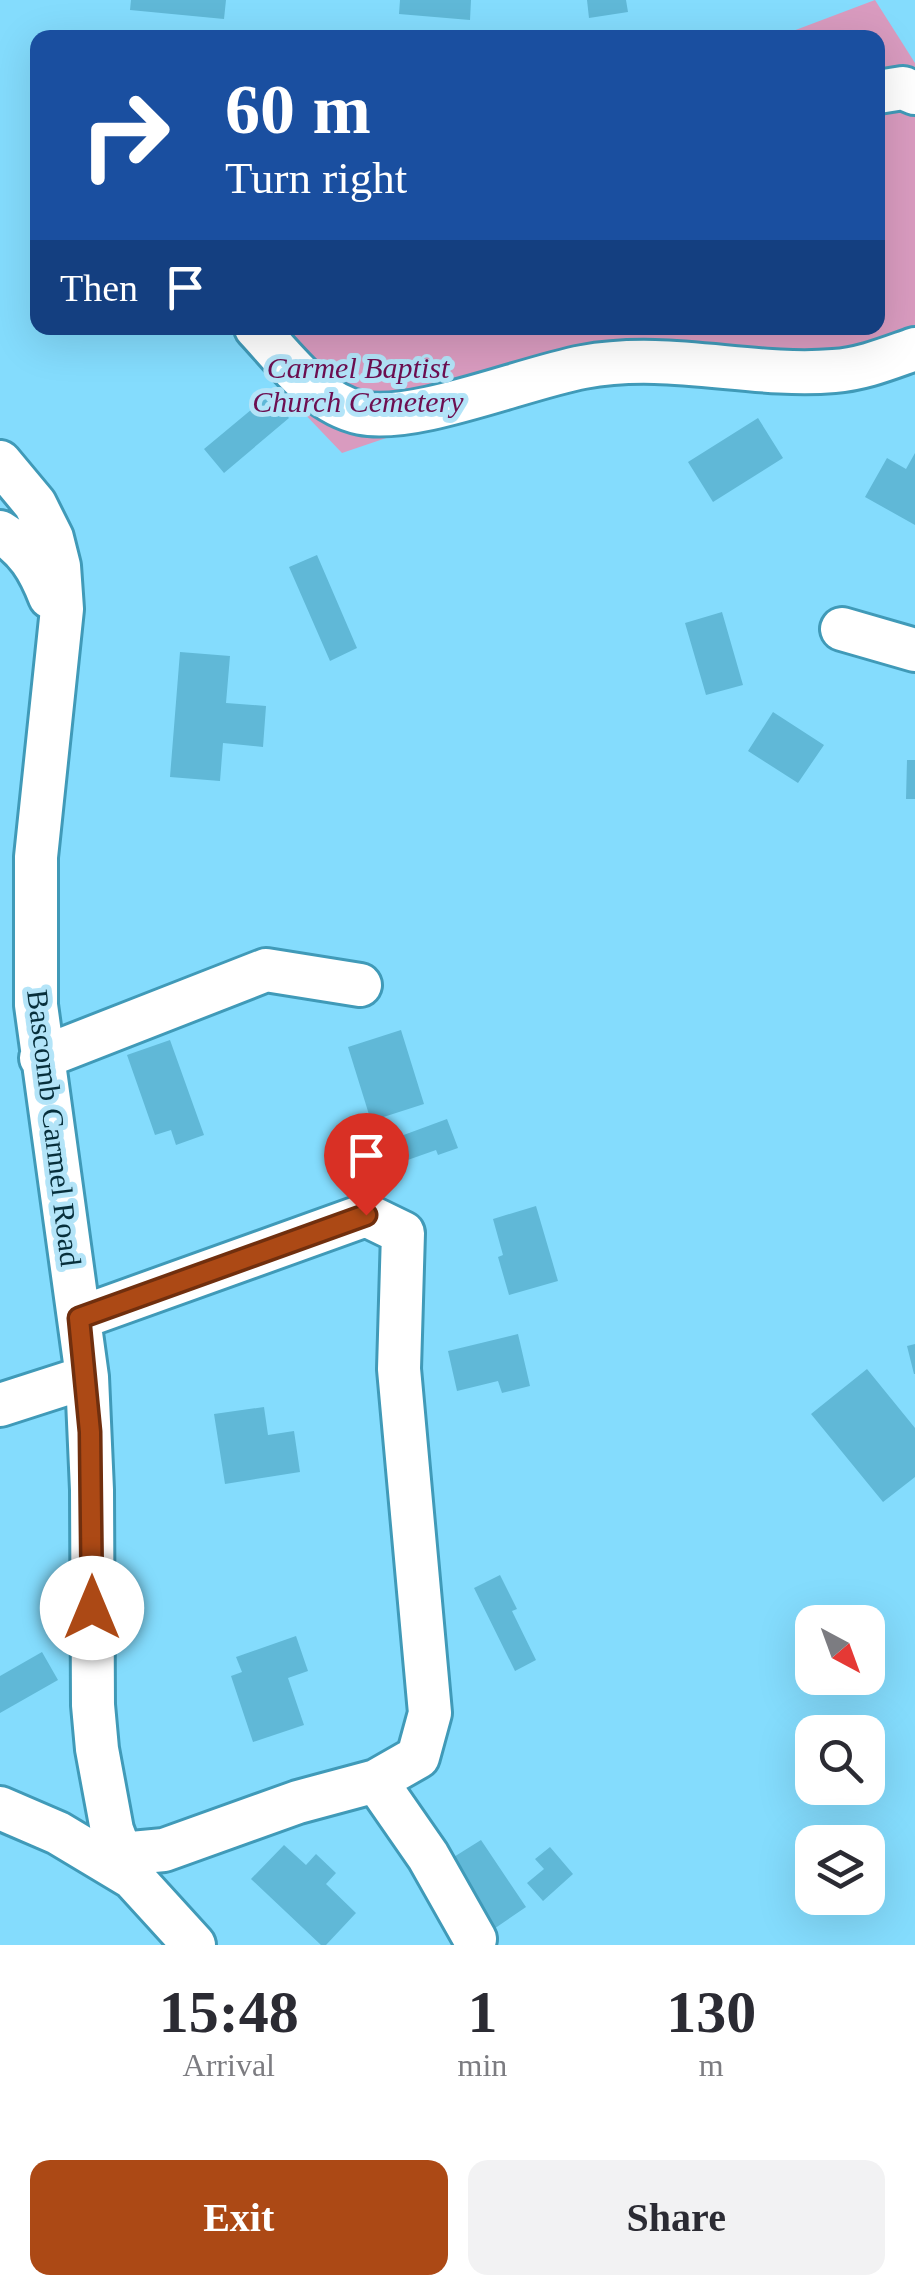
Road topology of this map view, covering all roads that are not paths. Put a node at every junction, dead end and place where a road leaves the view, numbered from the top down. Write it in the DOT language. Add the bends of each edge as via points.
graph roads {
  1 [pos="885,91"];
  2 [pos="915,94"];
  3 [pos="263,335"];
  4 [pos="915,348"];
  5 [pos="0,462"];
  6 [pos="0,532"];
  7 [pos="842,629"];
  8 [pos="57,641"];
  9 [pos="915,650"];
  10 [pos="360,985"];
  11 [pos="42,1058"];
  12 [pos="79,1318"];
  13 [pos="87,1377"];
  14 [pos="0,1405"];
  15 [pos="376,1782"];
  16 [pos="0,1808"];
  17 [pos="127,1866"];
  18 [pos="475,1939"];
  19 [pos="194,1945"];
  1 -- 2 [label="street"];
  3 -- 4 [label="street" via="318,392 341,407 386,416 588,366 676,362 833,372"];
  5 -- 8 [label="street, Bascomb Carmel Road" via="35,504 52,538 62,609"];
  6 -- 8 [label="street, Bascomb Carmel Road" via="25,550 41,575"];
  7 -- 9 [label="street"];
  8 -- 11 [label="street, Bascomb Carmel Road" via="36,857"];
  10 -- 11 [label="street" via="266,970"];
  11 -- 12 [label="street, Bascomb Carmel Road"];
  12 -- 13 [label="street, Bascomb Carmel Road"];
  12 -- 15 [label="street" via="366,1215 403,1234 399,1369 430,1713 418,1757"];
  13 -- 14 [label="street"];
  13 -- 17 [label="street, Bascomb Carmel Road" via="92,1705 112,1830"];
  15 -- 17 [label="street" via="298,1802"];
  15 -- 18 [label="street"];
  16 -- 17 [label="street"];
  17 -- 19 [label="street, Bascomb Carmel Road"];
}
